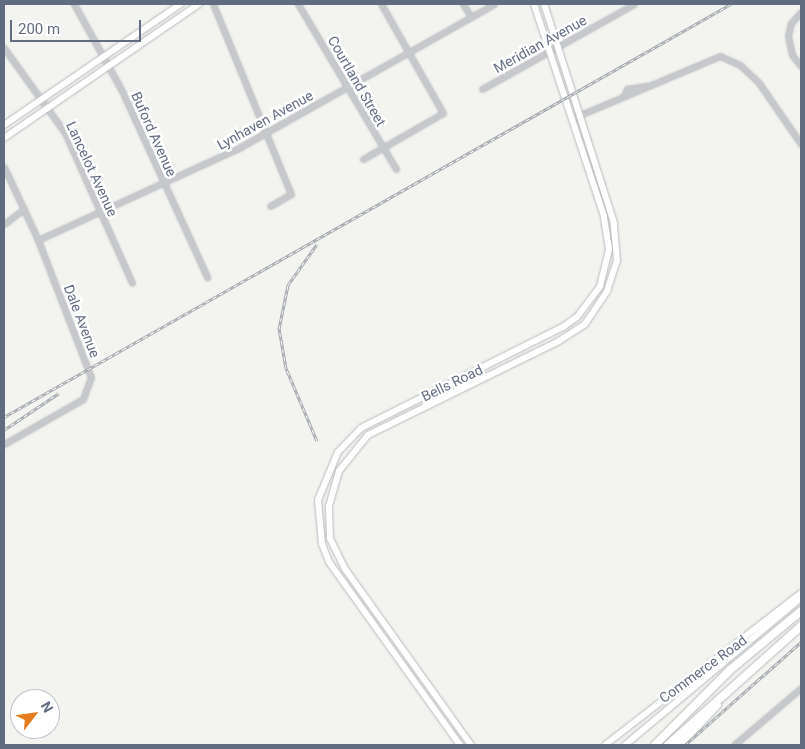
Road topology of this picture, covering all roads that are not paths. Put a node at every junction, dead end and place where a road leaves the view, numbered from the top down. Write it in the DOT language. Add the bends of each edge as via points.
graph roads {
  1 [pos="74,4"];
  2 [pos="181,4"];
  3 [pos="199,4"];
  4 [pos="213,4"];
  5 [pos="298,4"];
  6 [pos="381,4"];
  7 [pos="463,4"];
  8 [pos="494,4"];
  9 [pos="534,4"];
  10 [pos="544,4"];
  11 [pos="634,4"];
  12 [pos="801,12"];
  13 [pos="471,17"];
  14 [pos="558,46"];
  15 [pos="4,48"];
  16 [pos="551,50"];
  17 [pos="410,51"];
  18 [pos="103,57"];
  19 [pos="801,66"];
  20 [pos="106,67"];
  21 [pos="347,86"];
  22 [pos="482,89"];
  23 [pos="42,99"];
  24 [pos="48,108"];
  25 [pos="581,115"];
  26 [pos="574,118"];
  27 [pos="4,126"];
  28 [pos="266,132"];
  29 [pos="4,138"];
  30 [pos="801,144"];
  31 [pos="384,148"];
  32 [pos="362,159"];
  33 [pos="4,167"];
  34 [pos="396,169"];
  35 [pos="164,185"];
  36 [pos="604,188"];
  37 [pos="596,190"];
  38 [pos="270,206"];
  39 [pos="24,209"];
  40 [pos="100,212"];
  41 [pos="4,224"];
  42 [pos="38,240"];
  43 [pos="207,277"];
  44 [pos="132,283"];
  45 [pos="511,354"];
  46 [pos="515,363"];
  47 [pos="399,410"];
  48 [pos="403,418"];
  49 [pos="4,444"];
  50 [pos="801,592"];
  51 [pos="801,598"];
  52 [pos="369,603"];
  53 [pos="362,608"];
  54 [pos="801,612"];
  55 [pos="801,626"];
  56 [pos="768,654"];
  57 [pos="801,688"];
  58 [pos="446,710"];
  59 [pos="439,716"];
  60 [pos="460,745"];
  61 [pos="470,745"];
  62 [pos="606,745"];
  63 [pos="625,745"];
  64 [pos="655,745"];
  65 [pos="668,745"];
  66 [pos="679,745"];
  67 [pos="734,745"];
  1 -- 18 [label="street, Buford Avenue"];
  2 -- 18 [label="main road"];
  3 -- 20 [label="main road"];
  4 -- 28 [label="street"];
  5 -- 21 [label="street, Courtland Street"];
  6 -- 17 [label="street"];
  7 -- 13 [label="street"];
  8 -- 13 [label="street, Lynhaven Avenue"];
  9 -- 16 [label="main road, Bells Road"];
  10 -- 14 [label="main road, Bells Road"];
  11 -- 14 [label="street, Meridian Avenue"];
  12 -- 19 [label="street" via="791,23 788,36 792,55"];
  13 -- 17 [label="street, Lynhaven Avenue"];
  14 -- 16 [label="street, Meridian Avenue"];
  14 -- 25 [label="main road, Bells Road"];
  15 -- 23 [label="street, Lancelot Avenue"];
  16 -- 22 [label="street, Meridian Avenue"];
  16 -- 26 [label="main road, Bells Road"];
  17 -- 21 [label="street, Lynhaven Avenue"];
  17 -- 31 [label="street" via="443,113"];
  18 -- 20 [label="street, Buford Avenue"];
  18 -- 23 [label="main road"];
  20 -- 24 [label="main road"];
  20 -- 35 [label="street, Buford Avenue" via="122,91"];
  21 -- 28 [label="street, Lynhaven Avenue"];
  21 -- 31 [label="street, Courtland Street"];
  23 -- 24 [label="street, Lancelot Avenue"];
  23 -- 27 [label="main road"];
  24 -- 29 [label="main road"];
  24 -- 40 [label="street, Lancelot Avenue" via="65,133"];
  25 -- 26 [label="street"];
  25 -- 30 [label="street" via="624,96 627,89 648,86 720,56 740,65 759,84"];
  25 -- 36 [label="main road, Bells Road"];
  26 -- 37 [label="main road, Bells Road"];
  28 -- 35 [label="street, Lynhaven Avenue"];
  28 -- 38 [label="street" via="291,194"];
  31 -- 32 [label="street"];
  31 -- 34 [label="street, Courtland Street"];
  33 -- 39 [label="street, Dale Avenue"];
  35 -- 40 [label="street, Lynhaven Avenue"];
  35 -- 43 [label="street, Buford Avenue"];
  36 -- 37 [label="main road"];
  36 -- 46 [label="main road, Bells Road" via="618,244 607,291 585,324"];
  37 -- 45 [label="main road, Bells Road" via="609,249 600,286 577,317"];
  39 -- 41 [label="street"];
  39 -- 42 [label="street, Dale Avenue"];
  40 -- 42 [label="street, Lynhaven Avenue"];
  40 -- 44 [label="street, Lancelot Avenue"];
  42 -- 49 [label="street, Dale Avenue" via="91,377 90,388 83,400"];
  45 -- 46 [label="main road"];
  45 -- 47 [label="main road, Bells Road"];
  46 -- 48 [label="main road, Bells Road"];
  47 -- 48 [label="main road"];
  47 -- 53 [label="main road, Bells Road" via="349,439 332,464 318,500 322,544"];
  48 -- 52 [label="main road, Bells Road" via="355,446 331,490 330,538"];
  50 -- 62 [label="main road, Commerce Road"];
  51 -- 63 [label="main road, Commerce Road"];
  52 -- 53 [label="main road"];
  52 -- 58 [label="main road, Bells Road"];
  53 -- 59 [label="main road, Bells Road"];
  54 -- 64 [label="highway" via="730,670"];
  55 -- 56 [label="highway"];
  56 -- 65 [label="highway"];
  56 -- 66 [label="highway"];
  57 -- 67 [label="street"];
  58 -- 59 [label="main road"];
  58 -- 61 [label="main road, Bells Road"];
  59 -- 60 [label="main road, Bells Road"];
}
